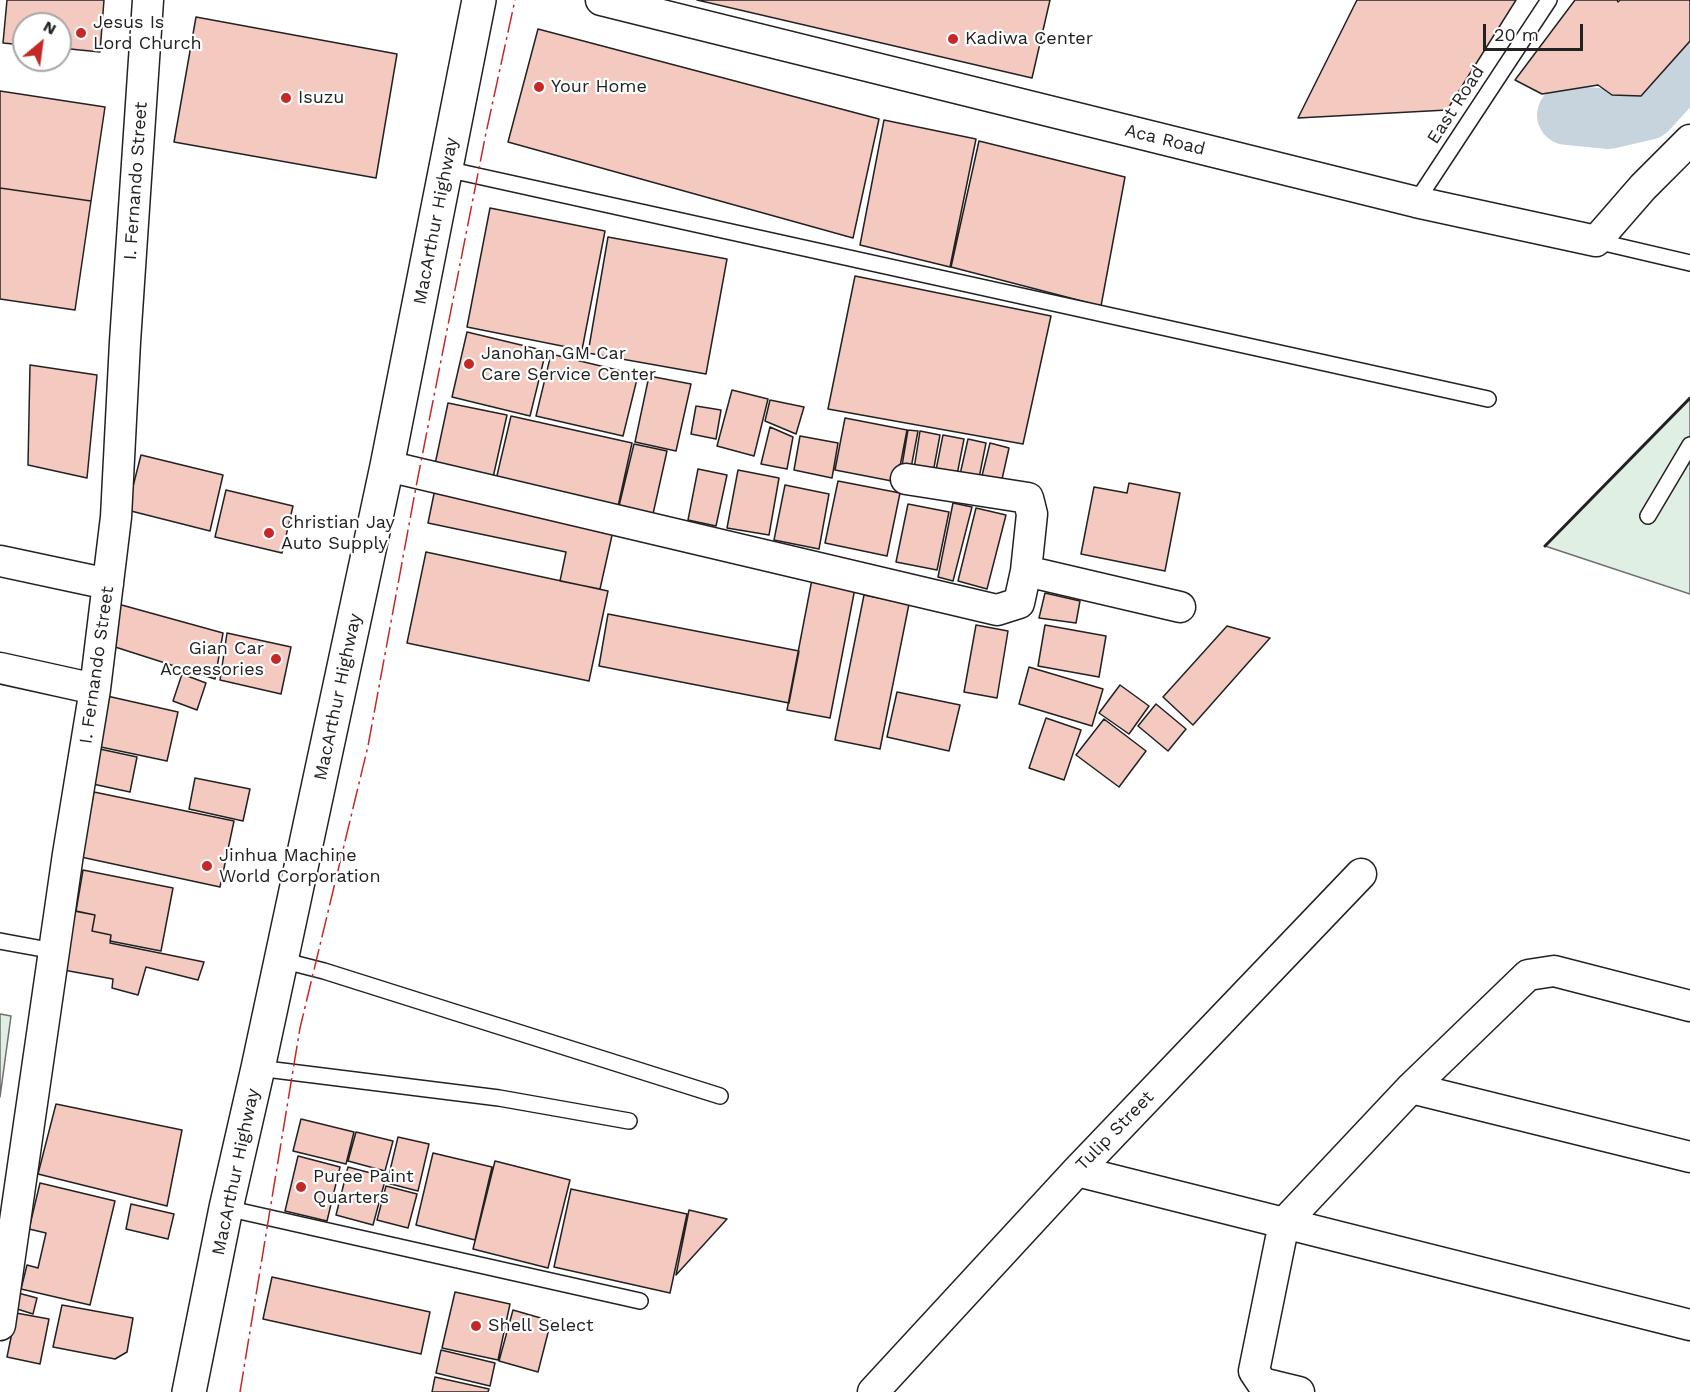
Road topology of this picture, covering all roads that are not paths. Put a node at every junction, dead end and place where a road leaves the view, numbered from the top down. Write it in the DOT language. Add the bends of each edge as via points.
graph roads {
  1 [pos="148,0"];
  2 [pos="601,0"];
  3 [pos="1549,0"];
  4 [pos="473,1"];
  5 [pos="1690,140"];
  6 [pos="446,169"];
  7 [pos="1416,202"];
  8 [pos="1596,241"];
  9 [pos="1690,263"];
  10 [pos="1488,399"];
  11 [pos="1690,445"];
  12 [pos="387,466"];
  13 [pos="906,479"];
  14 [pos="1648,516"];
  15 [pos="0,561"];
  16 [pos="1026,571"];
  17 [pos="108,584"];
  18 [pos="1180,607"];
  19 [pos="0,668"];
  20 [pos="94,689"];
  21 [pos="1361,874"];
  22 [pos="0,941"];
  23 [pos="54,951"];
  24 [pos="281,960"];
  25 [pos="1690,1006"];
  26 [pos="258,1068"];
  27 [pos="1411,1088"];
  28 [pos="720,1096"];
  29 [pos="629,1121"];
  30 [pos="1690,1157"];
  31 [pos="1077,1171"];
  32 [pos="226,1208"];
  33 [pos="1284,1223"];
  34 [pos="640,1301"];
  35 [pos="0,1325"];
  36 [pos="1690,1325"];
  37 [pos="189,1392"];
  38 [pos="873,1392"];
  39 [pos="1299,1392"];
  1 -- 17 [label="street, I. Fernando Street" via="116,517"];
  2 -- 7 [label="street, Aca Road"];
  3 -- 7 [label="lane, East Road"];
  4 -- 6 [label="highway, MacArthur Highway"];
  5 -- 8 [label="street"];
  6 -- 10 [label="lane"];
  6 -- 12 [label="highway, MacArthur Highway"];
  7 -- 8 [label="street, Aca Road"];
  8 -- 9 [label="lane"];
  11 -- 14 [label="lane"];
  12 -- 16 [label="street" via="997,610 1019,603"];
  12 -- 24 [label="highway, MacArthur Highway"];
  13 -- 16 [label="street" via="1028,498 1032,514"];
  15 -- 17 [label="street"];
  16 -- 18 [label="street"];
  17 -- 20 [label="street, I. Fernando Street"];
  19 -- 20 [label="street"];
  20 -- 23 [label="street, I. Fernando Street"];
  21 -- 31 [label="street, Tulip Street"];
  22 -- 23 [label="lane"];
  23 -- 35 [label="street, I. Fernando Street"];
  24 -- 26 [label="highway, MacArthur Highway"];
  24 -- 28 [label="lane"];
  25 -- 27 [label="street" via="1554,971 1528,975"];
  26 -- 29 [label="lane" via="499,1098"];
  26 -- 32 [label="highway, MacArthur Highway"];
  27 -- 30 [label="street"];
  27 -- 33 [label="street"];
  31 -- 33 [label="street"];
  31 -- 38 [label="street, Tulip Street"];
  32 -- 34 [label="lane"];
  32 -- 37 [label="highway, MacArthur Highway"];
  33 -- 36 [label="street"];
  33 -- 39 [label="street" via="1254,1371 1262,1383"];
}
